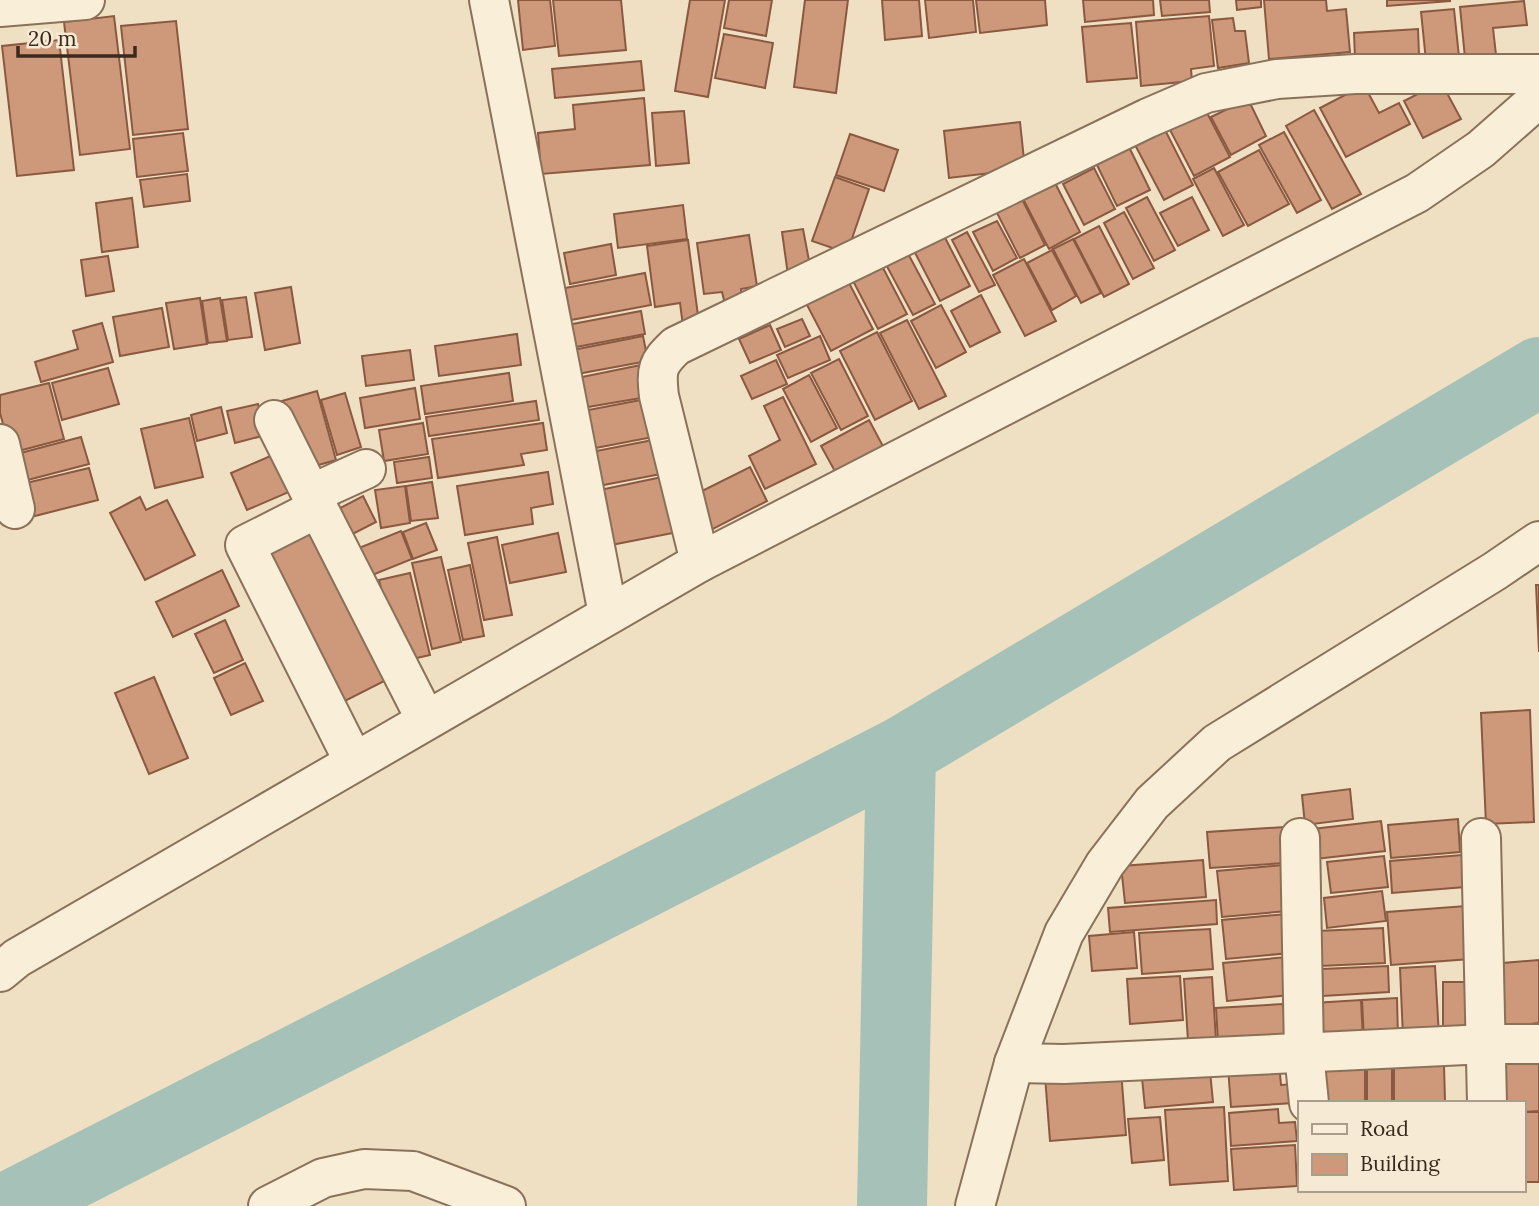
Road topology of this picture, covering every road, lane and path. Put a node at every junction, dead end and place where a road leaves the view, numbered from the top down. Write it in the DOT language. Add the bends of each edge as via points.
graph roads {
  1 [pos="85,0"];
  2 [pos="489,0"];
  3 [pos="0,7"];
  4 [pos="1539,74"];
  5 [pos="1539,94"];
  6 [pos="274,420"];
  7 [pos="0,444"];
  8 [pos="366,470"];
  9 [pos="314,501"];
  10 [pos="15,509"];
  11 [pos="1539,541"];
  12 [pos="700,562"];
  13 [pos="608,614"];
  14 [pos="426,720"];
  15 [pos="354,762"];
  16 [pos="1300,838"];
  17 [pos="1481,838"];
  18 [pos="5,964"];
  19 [pos="1487,1044"];
  20 [pos="1539,1044"];
  21 [pos="1304,1053"];
  22 [pos="1014,1063"];
  23 [pos="1309,1101"];
  24 [pos="1487,1101"];
  25 [pos="268,1206"];
  26 [pos="506,1206"];
  27 [pos="975,1206"];
  1 -- 3 [label="street"];
  2 -- 13 [label="street"];
  4 -- 12 [label="street" via="1355,74 1277,79 1206,93 676,345 663,358 657,374 659,396"];
  5 -- 12 [label="street" via="1482,149 1417,193"];
  6 -- 9 [label="street"];
  7 -- 10 [label="street"];
  8 -- 9 [label="street"];
  9 -- 14 [label="street"];
  9 -- 15 [label="street" via="245,545"];
  11 -- 22 [label="street" via="1217,743 1152,803 1105,864 1064,933"];
  12 -- 13 [label="street"];
  13 -- 14 [label="street"];
  14 -- 15 [label="street"];
  15 -- 18 [label="street"];
  16 -- 21 [label="street"];
  17 -- 19 [label="street"];
  19 -- 20 [label="street"];
  19 -- 21 [label="street"];
  19 -- 24 [label="street"];
  21 -- 22 [label="street"];
  21 -- 23 [label="street"];
  22 -- 27 [label="street"];
  25 -- 26 [label="street" via="323,1178 364,1169 414,1171"];
}
